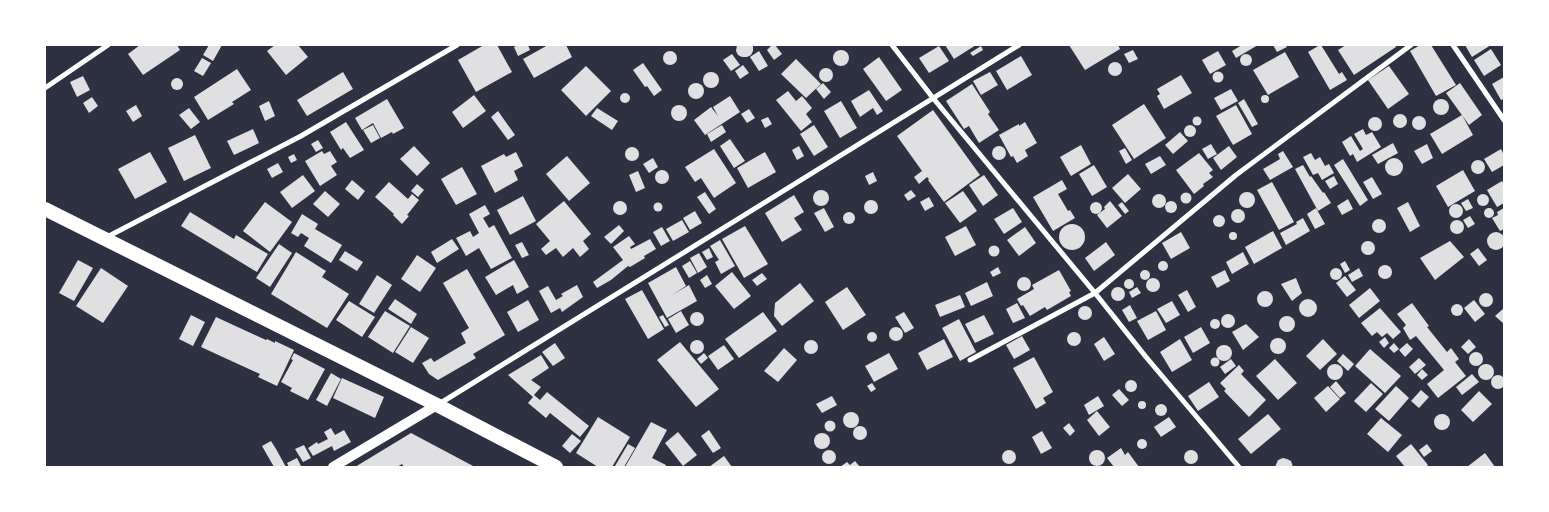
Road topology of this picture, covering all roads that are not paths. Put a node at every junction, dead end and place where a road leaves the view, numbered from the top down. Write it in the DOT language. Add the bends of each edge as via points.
graph roads {
  1 [pos="108,45"];
  2 [pos="457,45"];
  3 [pos="892,45"];
  4 [pos="1019,45"];
  5 [pos="1411,45"];
  6 [pos="1453,45"];
  7 [pos="45,88"];
  8 [pos="933,98"];
  9 [pos="1504,120"];
  10 [pos="45,209"];
  11 [pos="103,239"];
  12 [pos="1095,293"];
  13 [pos="970,360"];
  14 [pos="437,406"];
  15 [pos="334,467"];
  16 [pos="556,467"];
  17 [pos="1239,467"];
  1 -- 7 [label="street"];
  2 -- 11 [label="street" via="301,136"];
  3 -- 8 [label="street"];
  4 -- 8 [label="street"];
  5 -- 12 [label="street" via="1236,175"];
  6 -- 9 [label="street"];
  8 -- 12 [label="street"];
  8 -- 14 [label="street"];
  10 -- 11 [label="highway"];
  11 -- 14 [label="highway"];
  12 -- 13 [label="street"];
  12 -- 17 [label="street"];
  14 -- 15 [label="main road"];
  14 -- 16 [label="highway"];
}
